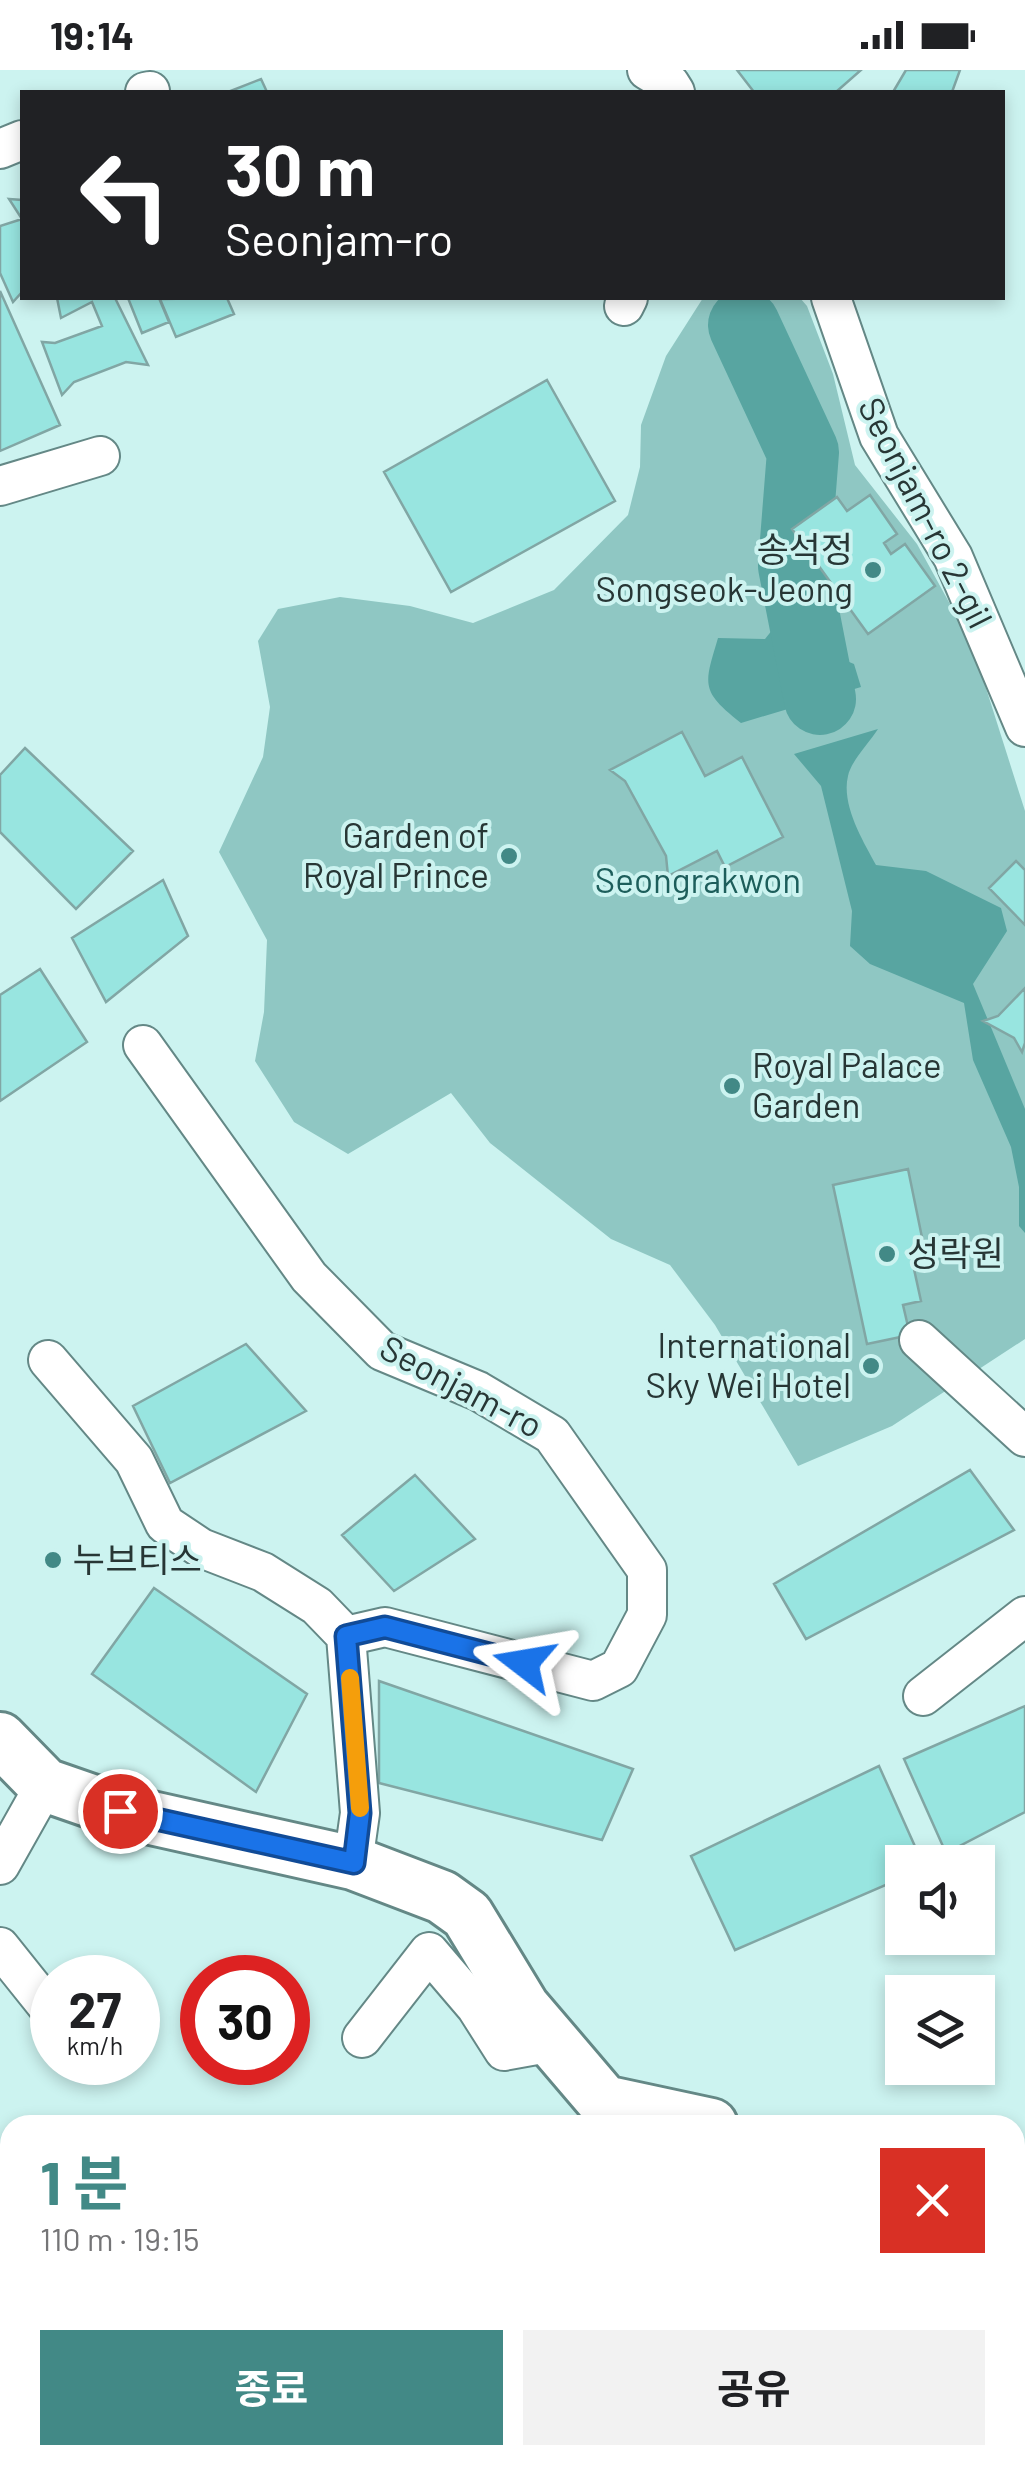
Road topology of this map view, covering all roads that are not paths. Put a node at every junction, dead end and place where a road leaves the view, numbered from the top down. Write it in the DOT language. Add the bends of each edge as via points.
graph roads {
  1 [pos="647,70"];
  2 [pos="673,90"];
  3 [pos="832,300"];
  4 [pos="100,456"];
  5 [pos="0,486"];
  6 [pos="1025,727"];
  7 [pos="144,1045"];
  8 [pos="919,1340"];
  9 [pos="48,1360"];
  10 [pos="1025,1437"];
  11 [pos="1025,1616"];
  12 [pos="346,1636"];
  13 [pos="923,1696"];
  14 [pos="0,1739"];
  15 [pos="46,1785"];
  16 [pos="354,1863"];
  17 [pos="0,1864"];
  18 [pos="0,1947"];
  19 [pos="30,1984"];
  20 [pos="362,2038"];
  21 [pos="553,2042"];
  22 [pos="664,2115"];
  1 -- 2 [label="street"];
  3 -- 6 [label="street, Seonjam-ro 2-gil" via="878,436 952,557"];
  4 -- 5 [label="street"];
  7 -- 12 [label="street, Seonjam-ro" via="309,1277 382,1351 478,1391 552,1435 647,1570 646,1615 619,1668 593,1680 385,1627"];
  8 -- 10 [label="street"];
  9 -- 12 [label="street" via="134,1460 166,1524 201,1548 290,1589"];
  11 -- 13 [label="street"];
  12 -- 16 [label="street" via="360,1813"];
  14 -- 15 [label="street"];
  15 -- 16 [label="street" via="120,1811"];
  15 -- 17 [label="street"];
  16 -- 21 [label="street" via="442,1897 467,1915 523,2007"];
  18 -- 19 [label="street"];
  20 -- 21 [label="street" via="429,1952 504,2052"];
  21 -- 22 [label="street" via="604,2102"];
}
